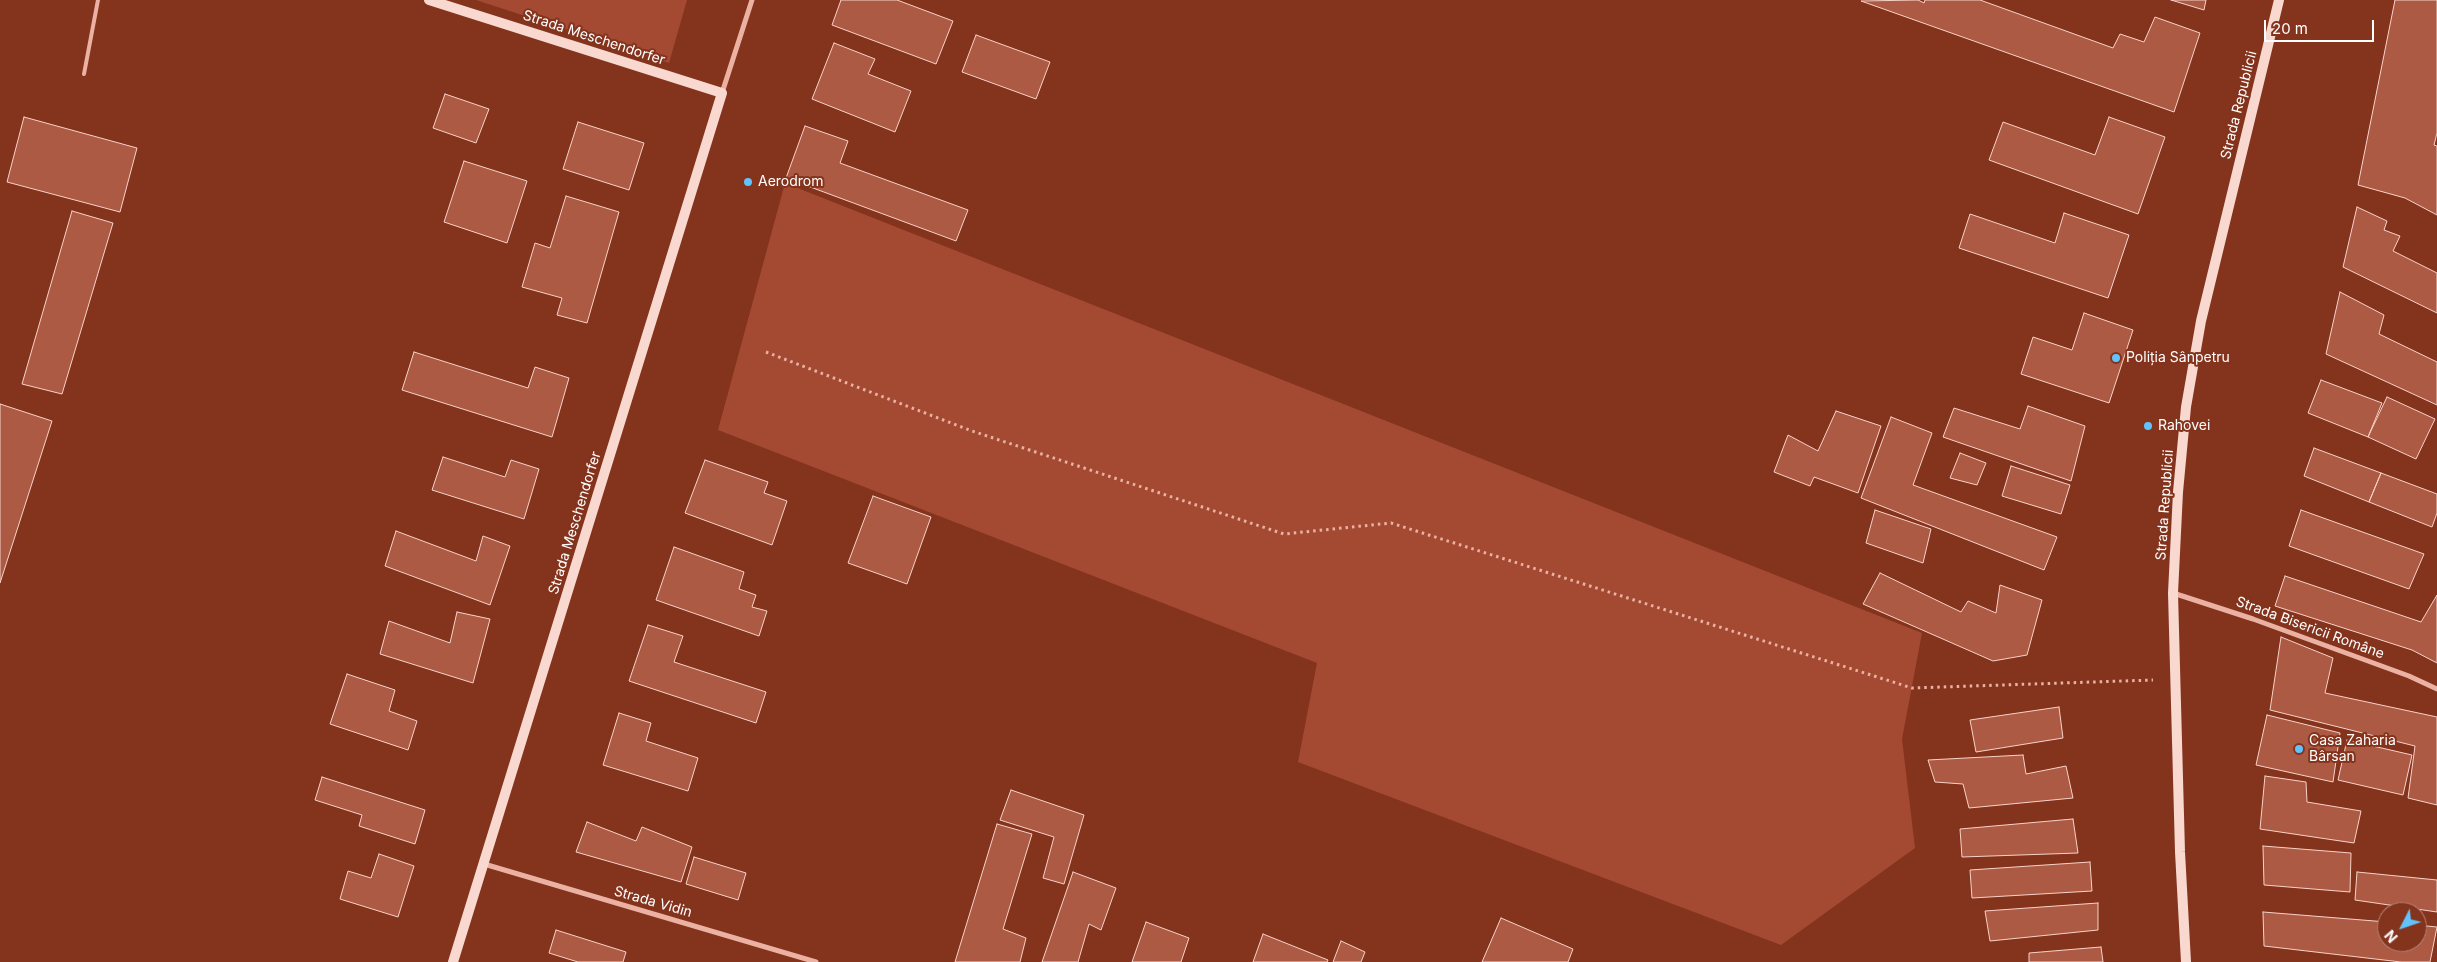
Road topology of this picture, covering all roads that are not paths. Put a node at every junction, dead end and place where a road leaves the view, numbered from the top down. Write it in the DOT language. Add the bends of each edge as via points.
graph roads {
  1 [pos="98,0"];
  2 [pos="429,0"];
  3 [pos="752,0"];
  4 [pos="2279,0"];
  5 [pos="84,74"];
  6 [pos="722,92"];
  7 [pos="2173,593"];
  8 [pos="2437,689"];
  9 [pos="484,864"];
  10 [pos="453,962"];
  11 [pos="816,962"];
  12 [pos="2186,962"];
  1 -- 5 [label="lane"];
  2 -- 6 [label="main road, Strada Meschendorfer"];
  3 -- 6 [label="street, Strada Meschendorfer"];
  4 -- 7 [label="main road, Strada Republicii" via="2201,320 2186,407"];
  6 -- 9 [label="main road, Strada Meschendorfer"];
  7 -- 8 [label="street, Strada Bisericii Române" via="2409,676"];
  7 -- 12 [label="main road, Strada Republicii"];
  9 -- 10 [label="main road, Strada Meschendorfer"];
  9 -- 11 [label="street, Strada Vidin"];
}
